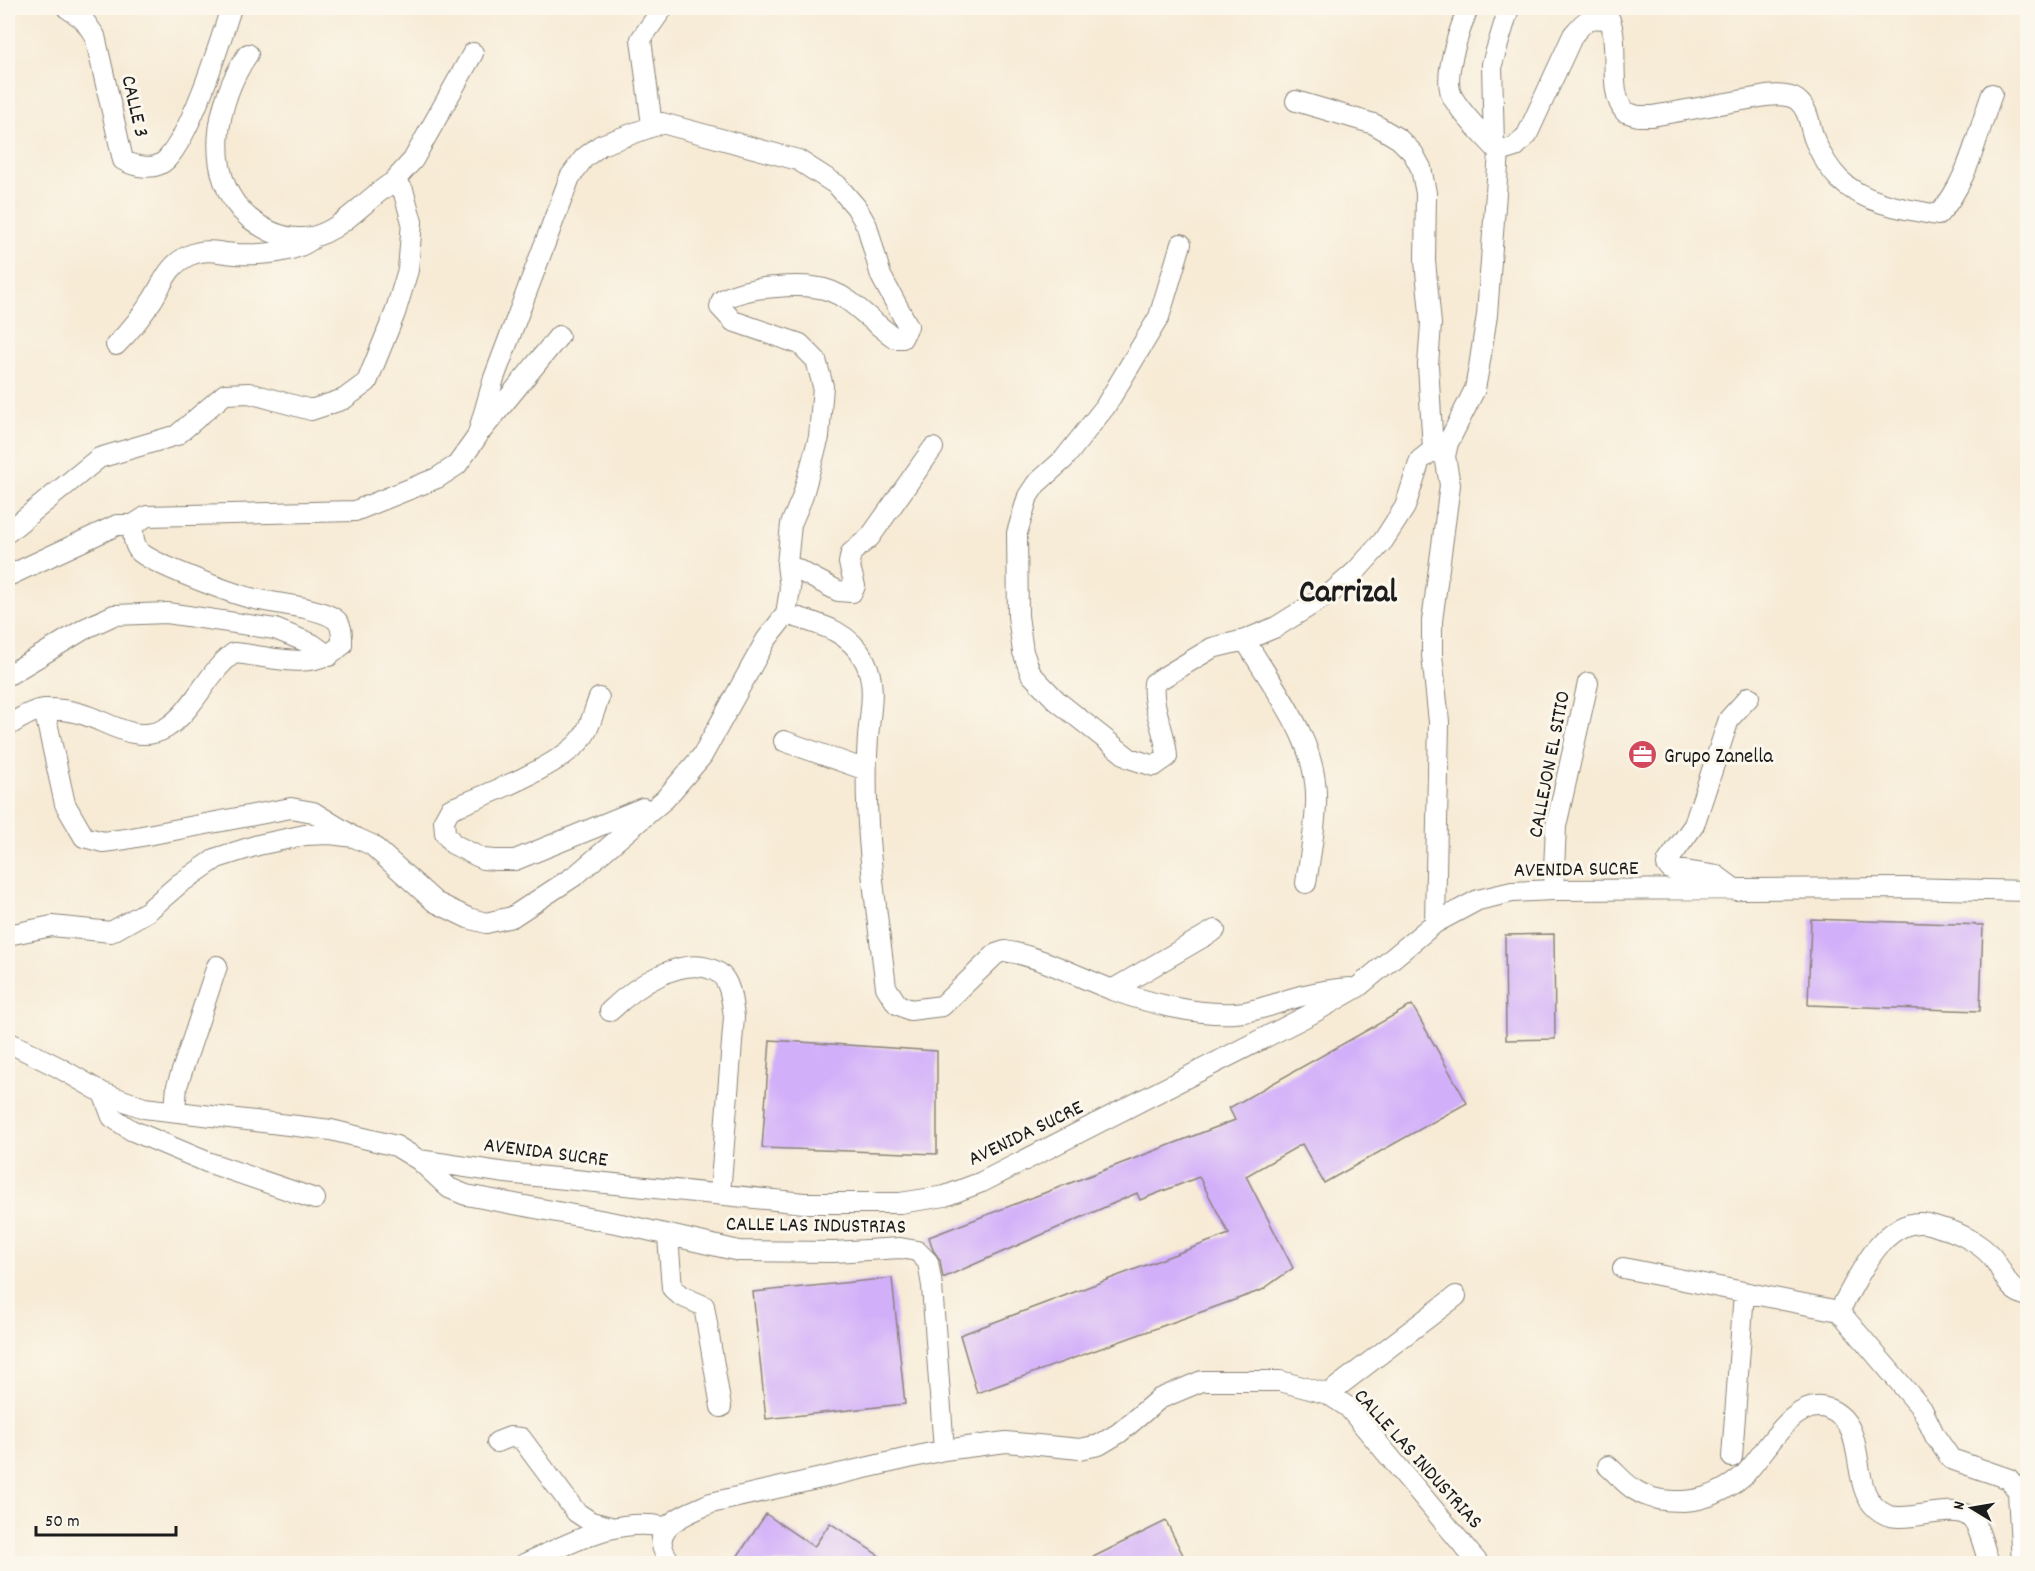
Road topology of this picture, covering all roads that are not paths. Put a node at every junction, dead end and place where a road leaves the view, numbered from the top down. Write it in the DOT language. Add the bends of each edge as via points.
graph roads {
  1 [pos="67,8"];
  2 [pos="231,8"];
  3 [pos="663,8"];
  4 [pos="1468,8"];
  5 [pos="1509,8"];
  6 [pos="473,53"];
  7 [pos="248,54"];
  8 [pos="1992,94"];
  9 [pos="1296,101"];
  10 [pos="652,126"];
  11 [pos="1496,149"];
  12 [pos="392,183"];
  13 [pos="319,235"];
  14 [pos="1182,244"];
  15 [pos="559,336"];
  16 [pos="116,345"];
  17 [pos="477,436"];
  18 [pos="933,448"];
  19 [pos="1439,453"];
  20 [pos="134,525"];
  21 [pos="8,532"];
  22 [pos="787,564"];
  23 [pos="8,576"];
  24 [pos="786,614"];
  25 [pos="1245,640"];
  26 [pos="329,656"];
  27 [pos="10,674"];
  28 [pos="1588,683"];
  29 [pos="1749,697"];
  30 [pos="599,698"];
  31 [pos="44,709"];
  32 [pos="8,726"];
  33 [pos="784,741"];
  34 [pos="866,770"];
  35 [pos="665,799"];
  36 [pos="354,837"];
  37 [pos="1306,883"];
  38 [pos="1552,890"];
  39 [pos="1736,890"];
  40 [pos="2028,891"];
  41 [pos="1435,923"];
  42 [pos="1215,930"];
  43 [pos="8,935"];
  44 [pos="218,966"];
  45 [pos="1358,987"];
  46 [pos="1112,990"];
  47 [pos="610,1011"];
  48 [pos="8,1042"];
  49 [pos="103,1093"];
  50 [pos="175,1110"];
  51 [pos="419,1160"];
  52 [pos="720,1194"];
  53 [pos="315,1199"];
  54 [pos="668,1237"];
  55 [pos="1623,1268"];
  56 [pos="1744,1292"];
  57 [pos="1456,1296"];
  58 [pos="2028,1296"];
  59 [pos="1839,1311"];
  60 [pos="1328,1394"];
  61 [pos="721,1407"];
  62 [pos="497,1442"];
  63 [pos="944,1450"];
  64 [pos="1732,1457"];
  65 [pos="1608,1466"];
  66 [pos="610,1527"];
  67 [pos="665,1527"];
  68 [pos="524,1563"];
  69 [pos="672,1563"];
  70 [pos="1479,1563"];
  71 [pos="1989,1563"];
  72 [pos="2022,1563"];
  1 -- 2 [label="street, CALLE 3" via="83,19 95,36 123,160 135,167 165,161 184,129"];
  3 -- 10 [label="street" via="641,39"];
  4 -- 11 [label="street" via="1452,60 1452,97"];
  5 -- 11 [label="street" via="1492,64"];
  6 -- 12 [label="street" via="413,160"];
  7 -- 13 [label="street" via="234,73 218,134 225,185 243,212 264,230 300,238"];
  8 -- 11 [label="street" via="1959,188 1938,215 1897,207 1866,196 1841,181 1827,165 1807,112 1796,99 1766,96 1652,116 1625,112 1616,98 1610,20 1593,17 1573,35 1527,135 1515,147"];
  9 -- 19 [label="street" via="1374,124 1399,139 1421,168 1426,193 1425,261 1431,324 1428,365"];
  10 -- 17 [label="street" via="601,145 584,158 570,177 494,378"];
  10 -- 22 [label="street" via="662,123 770,150 798,160 837,185 867,226 881,276 908,326 902,338 895,338 840,295 807,284 762,288 722,300 724,315 733,321 800,344 816,360 823,386 819,437 791,524"];
  11 -- 19 [label="street" via="1487,315 1475,389"];
  12 -- 13 [label="street" via="356,214"];
  12 -- 21 [label="street" via="403,190 412,222 408,270 367,382 344,399 311,410 249,393 225,394 177,435 99,458"];
  13 -- 16 [label="street" via="283,251 234,254 211,250 190,255 163,277 137,323"];
  14 -- 25 [label="street" via="1159,317 1139,346 1125,377 1064,459 1028,496 1017,533 1018,616 1023,652 1031,674 1057,700 1129,758 1154,766 1167,757 1152,694 1154,682 1212,648"];
  15 -- 17 [label="street"];
  17 -- 20 [label="street" via="458,465 437,478 355,511 147,516"];
  18 -- 22 [label="street" via="870,537 851,553 849,563 855,586 852,592 838,591"];
  19 -- 25 [label="street" via="1420,460 1405,507 1383,541 1356,571 1332,592 1276,627"];
  19 -- 41 [label="street" via="1450,486 1432,621 1439,732"];
  20 -- 23 [label="street" via="117,525"];
  20 -- 26 [label="street" via="134,541 140,552 169,567 251,598 337,620 342,645"];
  22 -- 24 [label="street" via="790,589"];
  24 -- 34 [label="street" via="836,630 850,640 866,663 873,696"];
  24 -- 35 [label="street" via="766,640 702,756"];
  25 -- 37 [label="street" via="1299,726 1308,750 1317,803"];
  26 -- 27 [label="street" via="312,644 275,629 167,613 114,615"];
  26 -- 31 [label="street" via="293,661 234,653 166,728 148,734 120,730 82,714"];
  28 -- 38 [label="street, CALLEJON EL SITIO" via="1556,826"];
  29 -- 39 [label="street" via="1729,719 1694,825 1667,866 1717,876"];
  30 -- 35 [label="street" via="583,737 570,750 516,782 450,808 444,820 445,832 453,844 483,859 514,860"];
  31 -- 32 [label="street"];
  31 -- 36 [label="street" via="65,804 84,837 103,842 126,839 291,808 313,812"];
  33 -- 34 [label="street"];
  34 -- 46 [label="street" via="867,824 886,987 897,1004 910,1010 942,1006 996,954 1005,951 1063,968"];
  35 -- 36 [label="street" via="576,875 512,918 486,924 435,902 389,858"];
  36 -- 43 [label="street" via="305,836 217,858 178,884 148,911 111,932 52,926"];
  38 -- 39 [label="street, AVENIDA SUCRE"];
  38 -- 41 [label="street, AVENIDA SUCRE" via="1512,892 1478,900"];
  39 -- 40 [label="street, AVENIDA SUCRE"];
  41 -- 45 [label="street, AVENIDA SUCRE"];
  42 -- 46 [label="street"];
  44 -- 50 [label="street" via="177,1086"];
  45 -- 46 [label="street" via="1233,1013 1162,1005"];
  45 -- 52 [label="street, AVENIDA SUCRE" via="1171,1087 982,1182 945,1196 900,1203 804,1203"];
  47 -- 52 [label="street" via="629,993 672,971 698,966 720,974 729,988 734,1017"];
  48 -- 49 [label="street, AVENIDA SUCRE"];
  49 -- 50 [label="street, AVENIDA SUCRE" via="144,1108"];
  49 -- 53 [label="street" via="112,1117 131,1130 207,1162"];
  50 -- 51 [label="street, AVENIDA SUCRE" via="331,1130 396,1146"];
  51 -- 52 [label="street, AVENIDA SUCRE" via="506,1173"];
  51 -- 54 [label="street, CALLE LAS INDUSTRIAS" via="449,1188 466,1195 621,1224"];
  54 -- 61 [label="street" via="672,1288 704,1306"];
  54 -- 63 [label="street, CALLE LAS INDUSTRIAS" via="739,1251 917,1251 928,1262 932,1286"];
  55 -- 56 [label="street"];
  56 -- 59 [label="street"];
  56 -- 64 [label="street"];
  57 -- 60 [label="street"];
  58 -- 59 [label="street" via="2005,1282 1992,1257 1974,1243 1951,1230 1919,1222 1896,1228 1882,1240"];
  59 -- 72 [label="street" via="1922,1409 1951,1459 2009,1479 2018,1492"];
  60 -- 63 [label="street, CALLE LAS INDUSTRIAS" via="1280,1381 1202,1381 1159,1400 1099,1445 1080,1449 1006,1442"];
  60 -- 70 [label="street, CALLE LAS INDUSTRIAS" via="1348,1407"];
  62 -- 66 [label="street" via="521,1438 576,1512 591,1522"];
  63 -- 67 [label="street, CALLE LAS INDUSTRIAS" via="711,1503"];
  65 -- 71 [label="street" via="1635,1490 1659,1501 1705,1500 1743,1475 1797,1413 1828,1409 1849,1427 1863,1489 1871,1505 1889,1516 1964,1513 1975,1520"];
  66 -- 67 [label="street" via="641,1522"];
  66 -- 68 [label="street"];
  67 -- 69 [label="street" via="664,1554"];
}
